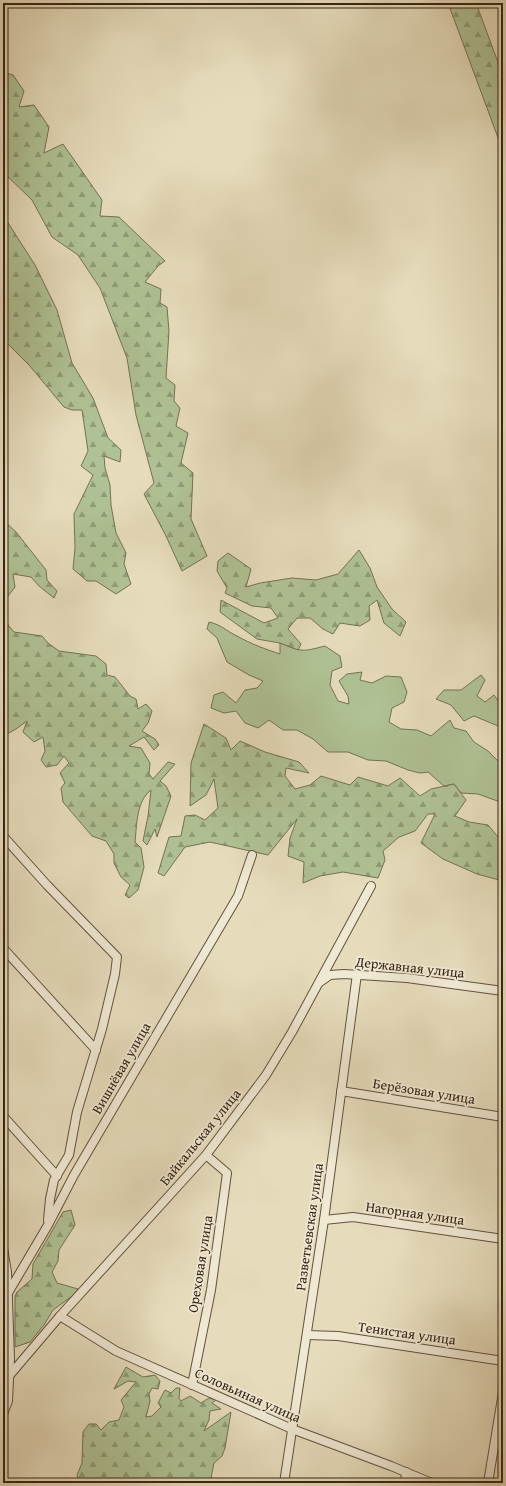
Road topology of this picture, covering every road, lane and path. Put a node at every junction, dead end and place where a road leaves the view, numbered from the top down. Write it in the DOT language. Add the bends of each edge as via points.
graph roads {
  1 [pos="3,836"];
  2 [pos="252,855"];
  3 [pos="372,886"];
  4 [pos="3,948"];
  5 [pos="357,974"];
  6 [pos="317,984"];
  7 [pos="503,992"];
  8 [pos="96,1050"];
  9 [pos="341,1091"];
  10 [pos="3,1116"];
  11 [pos="503,1117"];
  12 [pos="206,1155"];
  13 [pos="57,1176"];
  14 [pos="324,1220"];
  15 [pos="48,1224"];
  16 [pos="503,1239"];
  17 [pos="3,1248"];
  18 [pos="8,1293"];
  19 [pos="60,1316"];
  20 [pos="307,1335"];
  21 [pos="503,1361"];
  22 [pos="9,1376"];
  23 [pos="192,1385"];
  24 [pos="503,1392"];
  25 [pos="3,1414"];
  26 [pos="292,1429"];
  27 [pos="406,1472"];
  28 [pos="284,1483"];
  29 [pos="405,1483"];
  30 [pos="432,1483"];
  31 [pos="488,1483"];
  1 -- 8 [label="street" via="117,957"];
  2 -- 15 [label="street, Вишнёвая улица" via="238,896 74,1175"];
  3 -- 6 [label="street, Байкальская улица"];
  4 -- 8 [label="street"];
  5 -- 6 [label="street, Державная улица" via="330,976"];
  5 -- 7 [label="street, Державная улица" via="407,978"];
  5 -- 9 [label="street, Разветьевская улица"];
  6 -- 12 [label="street, Байкальская улица" via="266,1075"];
  8 -- 13 [label="street" via="77,1112 69,1155"];
  9 -- 11 [label="street, Берёзовая улица"];
  9 -- 14 [label="street, Разветьевская улица"];
  10 -- 13 [label="street"];
  12 -- 19 [label="street, Байкальская улица"];
  12 -- 23 [label="street, Ореховая улица" via="226,1173 211,1290"];
  13 -- 15 [label="street" via="50,1199"];
  14 -- 16 [label="street, Нагорная улица" via="353,1217"];
  14 -- 20 [label="street, Разветьевская улица"];
  15 -- 18 [label="street, Вишнёвая улица"];
  17 -- 18 [label="street" via="8,1272"];
  18 -- 22 [label="street"];
  19 -- 22 [label="street, Байкальская улица"];
  19 -- 23 [label="street, Соловьиная улица" via="116,1351"];
  20 -- 21 [label="street, Тенистая улица" via="338,1336"];
  20 -- 26 [label="street, Разветьевская улица"];
  22 -- 25 [label="street" via="8,1401"];
  23 -- 26 [label="street, Соловьиная улица"];
  24 -- 31 [label="street"];
  26 -- 27 [label="street, Соловьиная улица"];
  26 -- 28 [label="street, Разветьевская улица"];
  27 -- 29 [label="street"];
  27 -- 30 [label="street, Соловьиная улица"];
}
